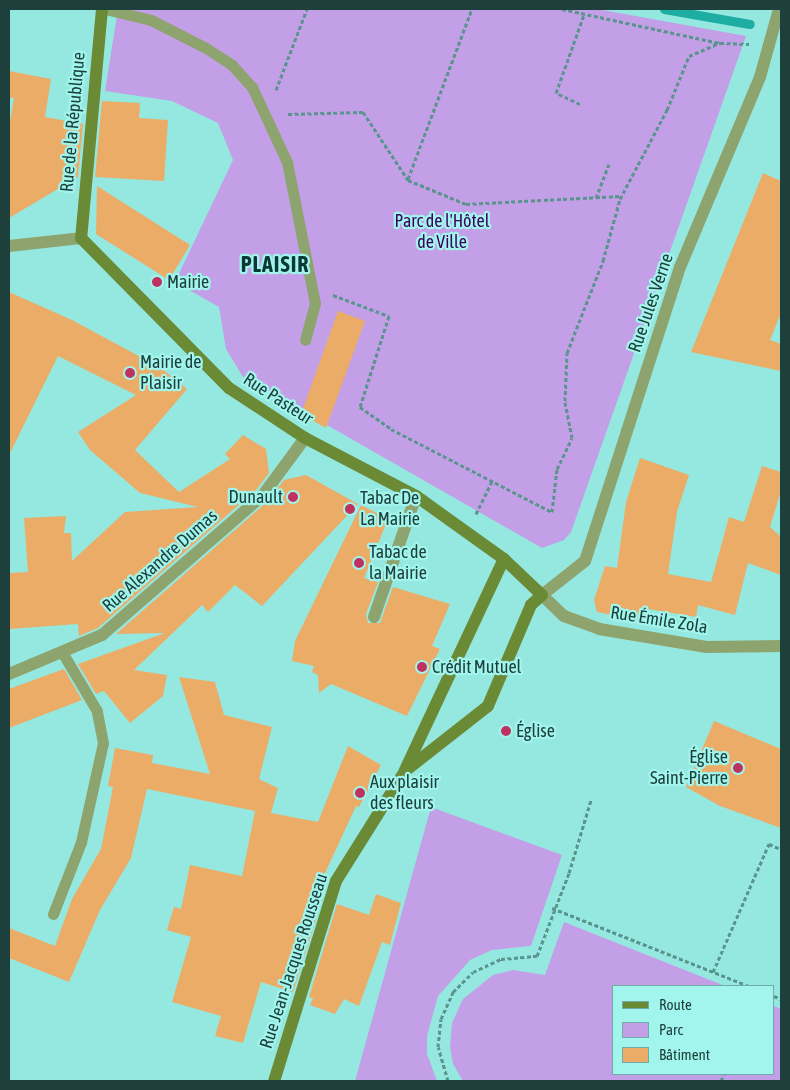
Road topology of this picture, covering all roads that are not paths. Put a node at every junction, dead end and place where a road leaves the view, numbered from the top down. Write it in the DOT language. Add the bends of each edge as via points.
graph roads {
  1 [pos="104,9"];
  2 [pos="779,9"];
  3 [pos="81,238"];
  4 [pos="9,246"];
  5 [pos="305,340"];
  6 [pos="305,438"];
  7 [pos="416,496"];
  8 [pos="504,559"];
  9 [pos="542,595"];
  10 [pos="374,617"];
  11 [pos="781,646"];
  12 [pos="62,652"];
  13 [pos="9,674"];
  14 [pos="405,771"];
  15 [pos="53,914"];
  16 [pos="274,1081"];
  1 -- 3 [label="street, Rue de la République"];
  1 -- 5 [label="lane" via="151,20 226,61 252,87 287,162 315,303"];
  2 -- 9 [label="street, Rue Jules Verne" via="760,77 680,267 585,561"];
  3 -- 4 [label="street"];
  3 -- 6 [label="street, Rue Pasteur" via="230,388"];
  6 -- 7 [label="street, Rue Pasteur"];
  6 -- 12 [label="street, Rue Alexandre Dumas" via="263,495 102,635"];
  7 -- 8 [label="street, Rue Pasteur"];
  7 -- 10 [label="street"];
  8 -- 9 [label="street, Rue Pasteur"];
  8 -- 14 [label="street"];
  9 -- 11 [label="street, Rue Émile Zola" via="564,616 599,629 707,647"];
  9 -- 14 [label="street, Rue Jean-Jacques Rousseau" via="531,604 488,706"];
  12 -- 13 [label="street, Rue Alexandre Dumas"];
  12 -- 15 [label="lane" via="97,711 103,743 81,842"];
  14 -- 16 [label="street, Rue Jean-Jacques Rousseau" via="336,881"];
}
